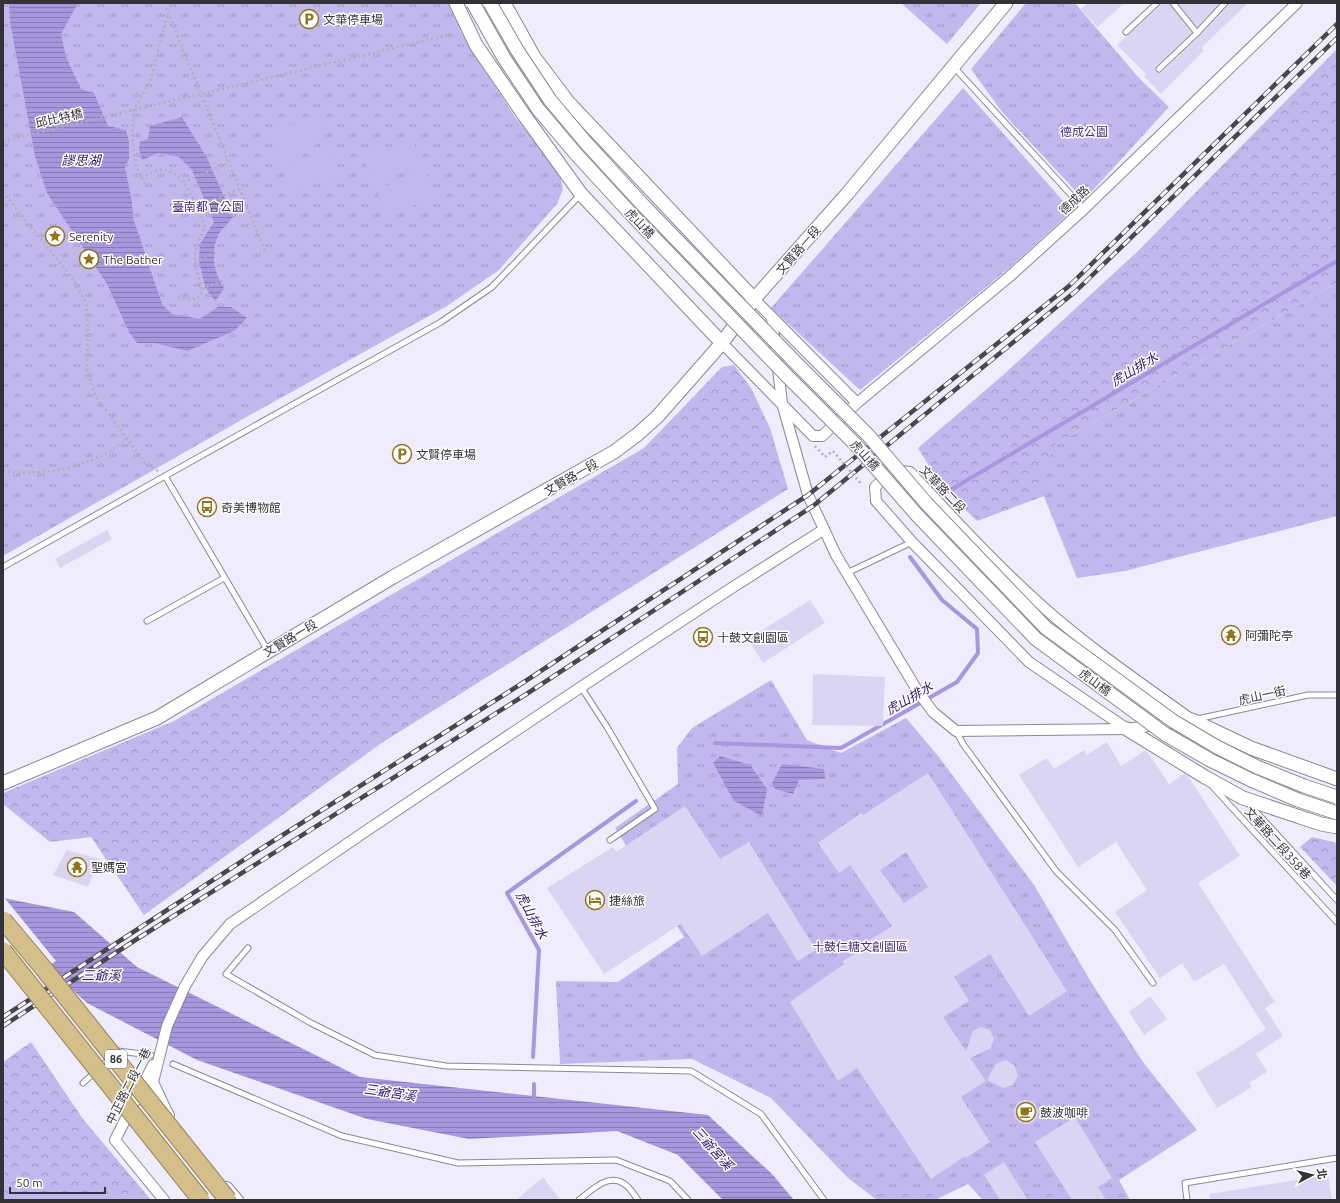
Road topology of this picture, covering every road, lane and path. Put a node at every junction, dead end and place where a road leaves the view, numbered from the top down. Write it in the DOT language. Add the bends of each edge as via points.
graph roads {
  1 [pos="164,3"];
  2 [pos="456,3"];
  3 [pos="474,3"];
  4 [pos="490,3"];
  5 [pos="504,3"];
  6 [pos="1006,3"];
  7 [pos="1157,3"];
  8 [pos="1173,3"];
  9 [pos="1225,3"];
  10 [pos="1296,3"];
  11 [pos="168,12"];
  12 [pos="1126,32"];
  13 [pos="1197,33"];
  14 [pos="453,34"];
  15 [pos="953,66"];
  16 [pos="1159,69"];
  17 [pos="201,94"];
  18 [pos="134,110"];
  19 [pos="3,141"];
  20 [pos="229,163"];
  21 [pos="141,177"];
  22 [pos="183,182"];
  23 [pos="145,184"];
  24 [pos="240,189"];
  25 [pos="3,192"];
  26 [pos="581,194"];
  27 [pos="196,207"];
  28 [pos="1084,209"];
  29 [pos="265,251"];
  30 [pos="219,252"];
  31 [pos="194,262"];
  32 [pos="224,280"];
  33 [pos="202,289"];
  34 [pos="178,298"];
  35 [pos="754,299"];
  36 [pos="772,318"];
  37 [pos="722,343"];
  38 [pos="782,403"];
  39 [pos="857,403"];
  40 [pos="127,438"];
  41 [pos="825,458"];
  42 [pos="3,471"];
  43 [pos="165,476"];
  44 [pos="862,485"];
  45 [pos="823,530"];
  46 [pos="912,542"];
  47 [pos="3,567"];
  48 [pos="847,573"];
  49 [pos="224,578"];
  50 [pos="147,621"];
  51 [pos="268,651"];
  52 [pos="581,687"];
  53 [pos="1337,695"];
  54 [pos="1192,720"];
  55 [pos="1127,729"];
  56 [pos="956,731"];
  57 [pos="1204,777"];
  58 [pos="1337,779"];
  59 [pos="3,784"];
  60 [pos="1337,796"];
  61 [pos="1243,798"];
  62 [pos="1337,812"];
  63 [pos="1337,827"];
  64 [pos="610,840"];
  65 [pos="1337,900"];
  66 [pos="3,920"];
  67 [pos="1337,922"];
  68 [pos="248,948"];
  69 [pos="3,951"];
  70 [pos="1153,983"];
  71 [pos="161,1049"];
  72 [pos="151,1055"];
  73 [pos="173,1064"];
  74 [pos="83,1083"];
  75 [pos="1337,1158"];
  76 [pos="164,1200"];
  77 [pos="201,1200"];
  78 [pos="228,1200"];
  79 [pos="238,1200"];
  80 [pos="579,1200"];
  81 [pos="638,1200"];
  82 [pos="688,1200"];
  83 [pos="824,1200"];
  84 [pos="1187,1200"];
  1 -- 11 [label="path"];
  2 -- 26 [label="street" via="476,45"];
  3 -- 62 [label="street, 虎山橋, bridge" via="504,58 538,109 576,154 781,370 857,446 916,514 1036,640 1165,734 1210,760 1298,800"];
  4 -- 60 [label="street, 虎山橋, bridge" via="550,100 587,144 643,205 868,435 927,504 1046,628 1180,725 1217,747 1304,786"];
  5 -- 35 [label="street" via="534,57 568,102"];
  6 -- 15 [label="street, 文賢路一段"];
  7 -- 12 [label="lane"];
  8 -- 13 [label="lane"];
  9 -- 13 [label="lane"];
  10 -- 28 [label="street, 德成路"];
  11 -- 17 [label="path"];
  11 -- 18 [label="path" via="151,79"];
  13 -- 16 [label="lane"];
  14 -- 17 [label="path, 邱比特橋"];
  15 -- 28 [label="lane"];
  15 -- 35 [label="street, 文賢路一段" via="847,194"];
  17 -- 18 [label="path, 邱比特橋"];
  17 -- 20 [label="path"];
  18 -- 19 [label="path, 邱比特橋"];
  18 -- 21 [label="path" via="132,136"];
  20 -- 22 [label="path"];
  20 -- 24 [label="path"];
  21 -- 22 [label="path" via="161,170 173,173"];
  21 -- 23 [label="path"];
  22 -- 27 [label="path"];
  24 -- 27 [label="path"];
  24 -- 29 [label="path"];
  25 -- 40 [label="path" via="73,279 86,303 88,369 96,397"];
  26 -- 37 [label="street"];
  26 -- 43 [label="lane" via="492,287 441,322"];
  27 -- 31 [label="path" via="205,226"];
  28 -- 39 [label="street, 德成路" via="1009,277"];
  30 -- 31 [label="path"];
  31 -- 33 [label="path"];
  32 -- 33 [label="path"];
  33 -- 34 [label="path" via="200,296 193,299"];
  35 -- 36 [label="street"];
  35 -- 37 [label="street, 文賢路一段"];
  36 -- 38 [label="street"];
  36 -- 39 [label="street"];
  37 -- 38 [label="street"];
  37 -- 51 [label="street, 文賢路一段" via="657,416 614,452"];
  38 -- 39 [label="street" via="813,436 822,436"];
  38 -- 45 [label="street" via="808,495"];
  40 -- 42 [label="path" via="106,454 80,465 50,472"];
  40 -- 43 [label="path" via="145,463"];
  41 -- 44 [label="path, bridge" via="833,451"];
  43 -- 47 [label="lane"];
  43 -- 49 [label="lane"];
  45 -- 48 [label="street"];
  45 -- 52 [label="street"];
  46 -- 48 [label="lane"];
  46 -- 54 [label="street, 文華路二段" via="876,501 875,487 893,470 910,472 986,553 1043,606 1101,655"];
  46 -- 55 [label="street, 文華路二段" via="1029,662"];
  48 -- 56 [label="street" via="917,690 933,712"];
  49 -- 50 [label="lane"];
  49 -- 51 [label="lane"];
  51 -- 59 [label="street, 文賢路一段" via="157,718"];
  52 -- 64 [label="lane" via="655,809"];
  52 -- 71 [label="street" via="230,924 202,957 185,986 170,1019"];
  53 -- 54 [label="lane, 虎山一街" via="1308,696"];
  54 -- 55 [label="street"];
  54 -- 58 [label="street" via="1251,748"];
  55 -- 56 [label="street"];
  55 -- 57 [label="street"];
  56 -- 70 [label="lane" via="1056,871 1115,930"];
  57 -- 61 [label="street"];
  57 -- 67 [label="lane, 文華路二段358巷"];
  61 -- 63 [label="street"];
  61 -- 65 [label="lane, 文華路二段358巷"];
  66 -- 78 [label="highway, 86, bridge"];
  68 -- 83 [label="lane" via="226,974 311,1024 375,1055 446,1066 691,1071 761,1114"];
  69 -- 77 [label="highway, 86, bridge"];
  71 -- 76 [label="street, 中正路二段一巷" via="115,1140"];
  71 -- 79 [label="street, 中正路二段一巷" via="153,1082 166,1110"];
  72 -- 74 [label="lane" via="118,1051"];
  73 -- 82 [label="lane" via="342,1136 458,1163 616,1160 670,1181"];
  75 -- 84 [label="lane" via="1185,1183"];
  80 -- 81 [label="lane" via="600,1183 616,1180 628,1186"];
}
